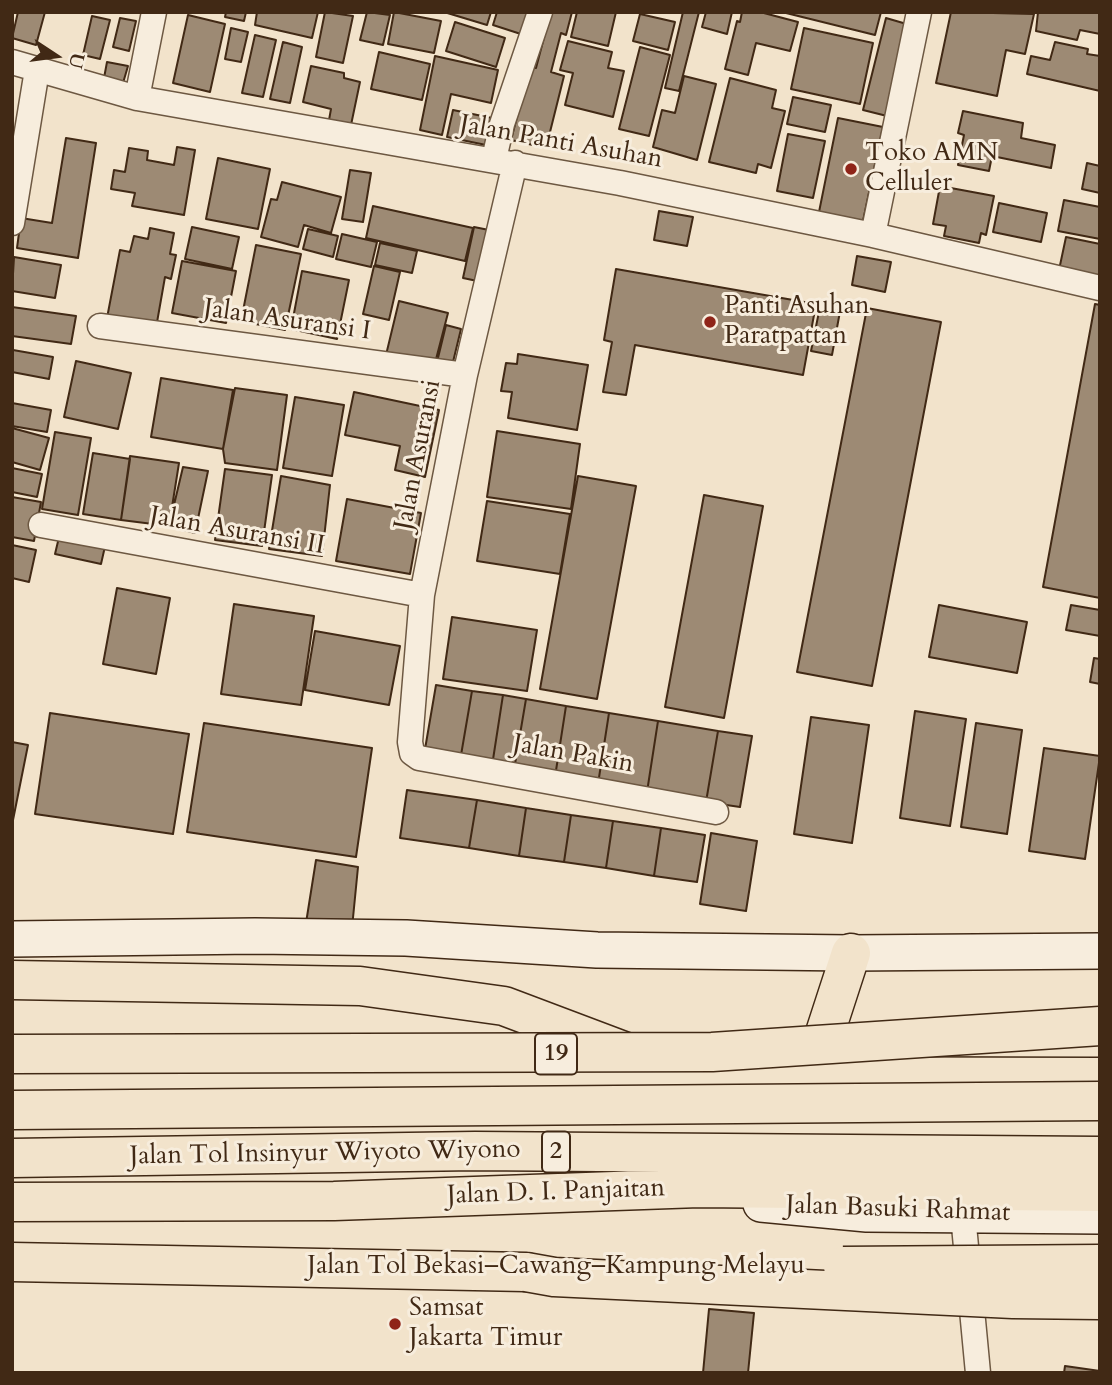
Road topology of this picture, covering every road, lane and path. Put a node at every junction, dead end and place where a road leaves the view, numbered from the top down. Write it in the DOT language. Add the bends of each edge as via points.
graph roads {
  1 [pos="154,12"];
  2 [pos="540,12"];
  3 [pos="919,12"];
  4 [pos="12,62"];
  5 [pos="37,69"];
  6 [pos="137,98"];
  7 [pos="504,161"];
  8 [pos="12,223"];
  9 [pos="873,235"];
  10 [pos="1100,288"];
  11 [pos="100,326"];
  12 [pos="465,375"];
  13 [pos="41,525"];
  14 [pos="422,595"];
  15 [pos="419,758"];
  16 [pos="716,812"];
  17 [pos="12,939"];
  18 [pos="1100,951"];
  19 [pos="851,953"];
  20 [pos="12,980"];
  21 [pos="1100,1026"];
  22 [pos="12,1054"];
  23 [pos="690,1076"];
  24 [pos="1100,1077"];
  25 [pos="810,1078"];
  26 [pos="1050,1078"];
  27 [pos="12,1090"];
  28 [pos="1100,1101"];
  29 [pos="12,1110"];
  30 [pos="1100,1112"];
  31 [pos="1100,1157"];
  32 [pos="12,1158"];
  33 [pos="699,1188"];
  34 [pos="1052,1192"];
  35 [pos="1100,1192"];
  36 [pos="12,1202"];
  37 [pos="963,1215"];
  38 [pos="1100,1216"];
  39 [pos="12,1262"];
  40 [pos="1100,1264"];
  41 [pos="526,1272"];
  42 [pos="1100,1300"];
  43 [pos="978,1373"];
  1 -- 6 [label="street"];
  2 -- 7 [label="street, Jalan Asuransi" via="502,124"];
  3 -- 9 [label="street"];
  4 -- 5 [label="street, Jalan Panti Asuhan"];
  5 -- 6 [label="street, Jalan Panti Asuhan"];
  5 -- 8 [label="street"];
  6 -- 7 [label="street, Jalan Panti Asuhan" via="407,148"];
  7 -- 9 [label="street, Jalan Panti Asuhan"];
  7 -- 12 [label="street, Jalan Asuransi"];
  9 -- 10 [label="street, Jalan Panti Asuhan"];
  11 -- 12 [label="street, Jalan Asuransi I"];
  12 -- 14 [label="street, Jalan Asuransi"];
  13 -- 14 [label="street, Jalan Asuransi II"];
  14 -- 15 [label="street, Jalan Asuransi" via="410,742 412,753"];
  15 -- 16 [label="street, Jalan Pakin"];
  17 -- 19 [label="street" via="392,938 597,950"];
  18 -- 19 [label="street"];
  19 -- 25 [label="highway"];
  20 -- 23 [label="highway" via="360,986 504,1006"];
  21 -- 22 [label="highway, 19, bridge" via="712,1052"];
  23 -- 25 [label="highway"];
  23 -- 27 [label="highway"];
  24 -- 26 [label="highway"];
  25 -- 26 [label="highway"];
  26 -- 30 [label="highway" via="1071,1083 1089,1096"];
  28 -- 29 [label="highway, Jalan Tol Insinyur Wiyoto Wiyono / 2, bridge"];
  31 -- 32 [label="highway, Jalan Tol Insinyur Wiyoto Wiyono / 2" via="475,1151"];
  31 -- 34 [label="highway" via="1082,1180"];
  33 -- 34 [label="highway, Jalan D. I. Panjaitan"];
  33 -- 36 [label="highway, Jalan D. I. Panjaitan" via="334,1200"];
  33 -- 37 [label="street, Jalan Basuki Rahmat" via="720,1199 774,1205 867,1214"];
  34 -- 35 [label="highway, Jalan D. I. Panjaitan"];
  37 -- 38 [label="street, Jalan Basuki Rahmat"];
  37 -- 43 [label="street"];
  39 -- 41 [label="highway, Jalan Tol Bekasi–Cawang–Kampung Melayu"];
  40 -- 41 [label="highway, Jalan Tol Bekasi–Cawang–Kampung Melayu, bridge"];
  41 -- 42 [label="highway, bridge"];
}
